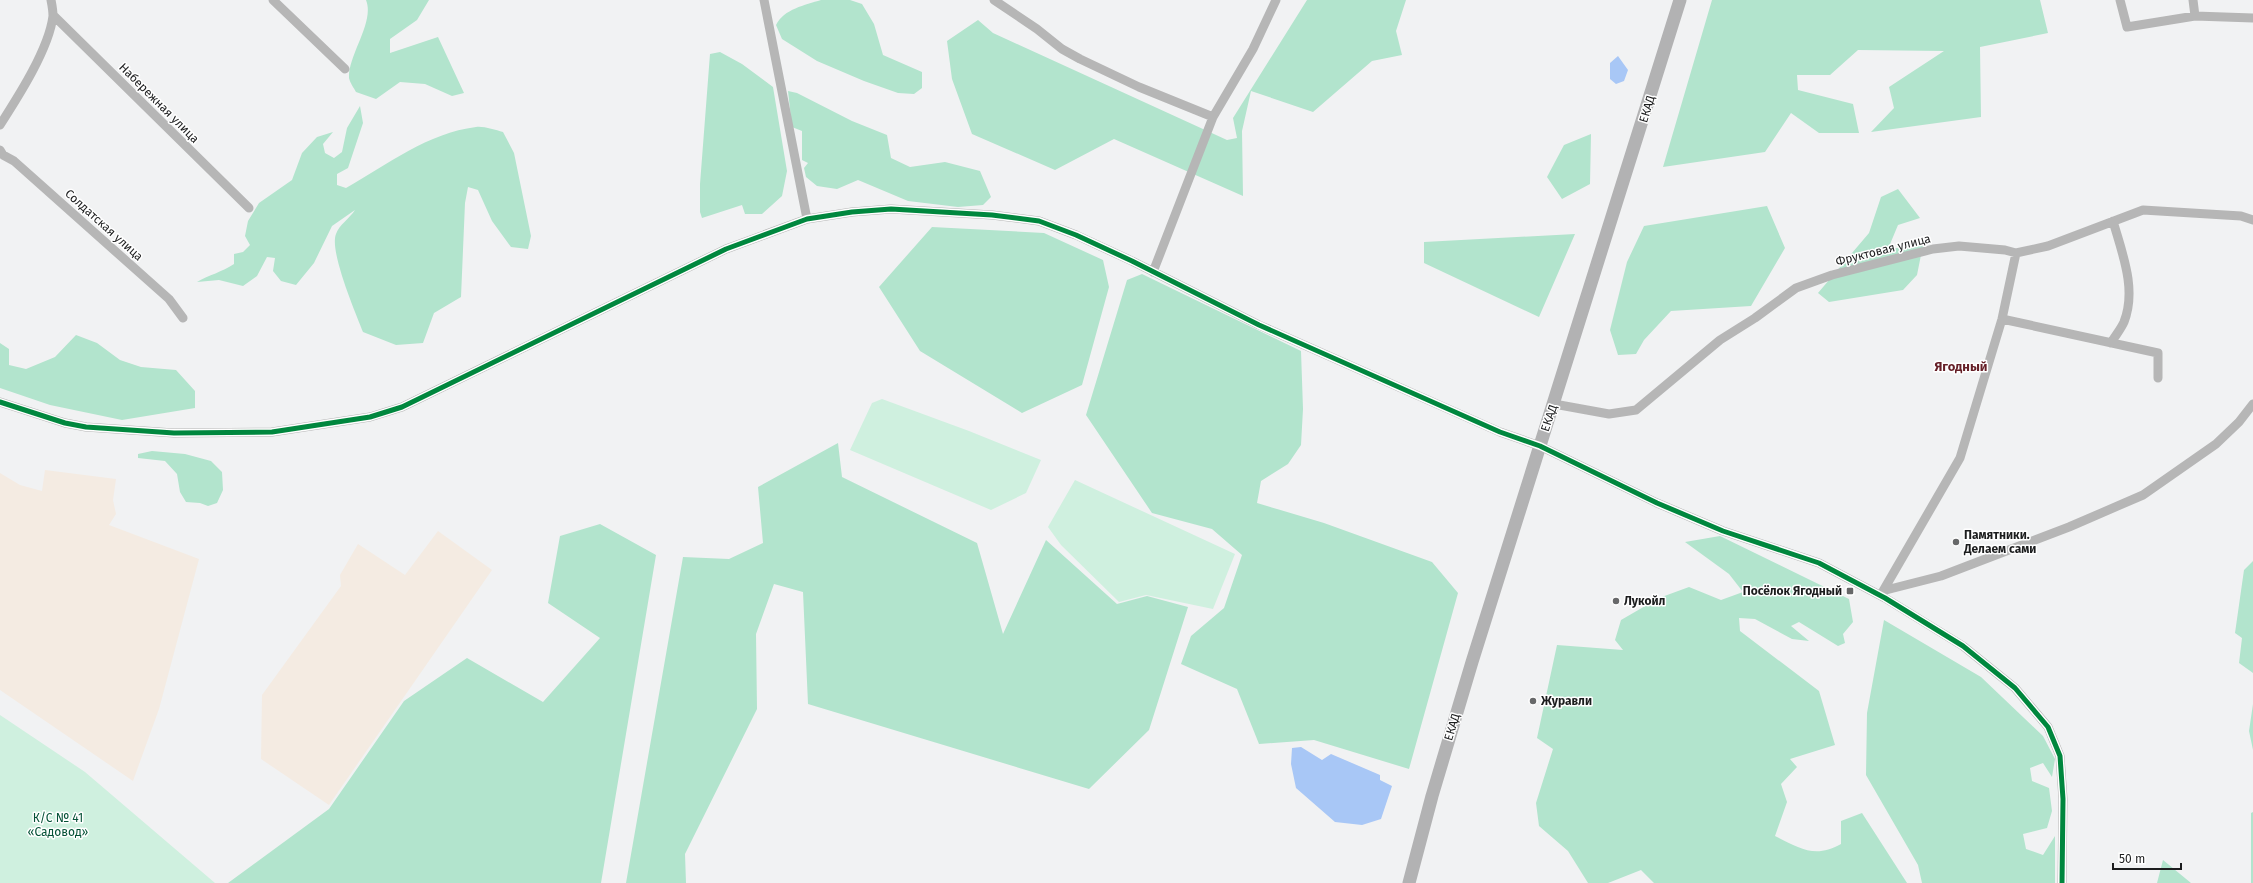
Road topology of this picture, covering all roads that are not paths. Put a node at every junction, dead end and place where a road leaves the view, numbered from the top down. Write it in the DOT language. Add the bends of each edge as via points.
graph roads {
  1 [pos="51,0"];
  2 [pos="273,0"];
  3 [pos="764,0"];
  4 [pos="994,0"];
  5 [pos="1276,0"];
  6 [pos="1680,0"];
  7 [pos="2120,0"];
  8 [pos="2193,0"];
  9 [pos="53,15"];
  10 [pos="2195,16"];
  11 [pos="2253,18"];
  12 [pos="345,69"];
  13 [pos="1214,117"];
  14 [pos="0,125"];
  15 [pos="1,156"];
  16 [pos="249,208"];
  17 [pos="807,219"];
  18 [pos="2253,220"];
  19 [pos="2113,221"];
  20 [pos="2016,253"];
  21 [pos="1153,272"];
  22 [pos="183,318"];
  23 [pos="2002,319"];
  24 [pos="2111,343"];
  25 [pos="2158,378"];
  26 [pos="0,402"];
  27 [pos="1554,404"];
  28 [pos="2253,404"];
  29 [pos="1604,413"];
  30 [pos="1592,420"];
  31 [pos="1540,446"];
  32 [pos="1882,592"];
  33 [pos="1409,883"];
  34 [pos="2062,883"];
  1 -- 9 [label="street"];
  2 -- 12 [label="street"];
  3 -- 17 [label="street"];
  4 -- 13 [label="street" via="1080,60"];
  5 -- 13 [label="street" via="1253,49"];
  6 -- 27 [label="highway, ЕКАД"];
  7 -- 10 [label="street" via="2127,27"];
  8 -- 10 [label="street"];
  9 -- 14 [label="street" via="25,85"];
  9 -- 16 [label="street, Набережная улица"];
  10 -- 11 [label="street"];
  13 -- 21 [label="street"];
  15 -- 22 [label="street, Солдатская улица" via="14,161 169,300"];
  17 -- 21 [label="street" via="891,209 1039,220"];
  17 -- 26 [label="street" via="726,249 402,406 370,417 272,432 125,431 65,423"];
  18 -- 19 [label="street, Фруктовая улица" via="2242,216 2143,210"];
  19 -- 20 [label="street, Фруктовая улица" via="2048,246"];
  19 -- 24 [label="street" via="2129,279 2129,304 2124,322"];
  20 -- 23 [label="street"];
  20 -- 29 [label="street, Фруктовая улица" via="1959,246 1933,249 1832,275 1796,288 1720,340 1636,410"];
  21 -- 31 [label="street" via="1259,325 1500,432"];
  23 -- 24 [label="street"];
  23 -- 32 [label="street" via="1960,458"];
  24 -- 25 [label="street" via="2158,353"];
  27 -- 29 [label="street, Фруктовая улица"];
  27 -- 31 [label="highway, ЕКАД"];
  28 -- 32 [label="street" via="2216,444 2143,495 2069,527 1941,576"];
  29 -- 30 [label="street"];
  31 -- 32 [label="street" via="1657,503 1723,531 1819,562"];
  31 -- 33 [label="highway, ЕКАД" via="1432,796"];
  32 -- 34 [label="street" via="1963,646 2015,688 2048,727 2060,756 2063,799"];
}
